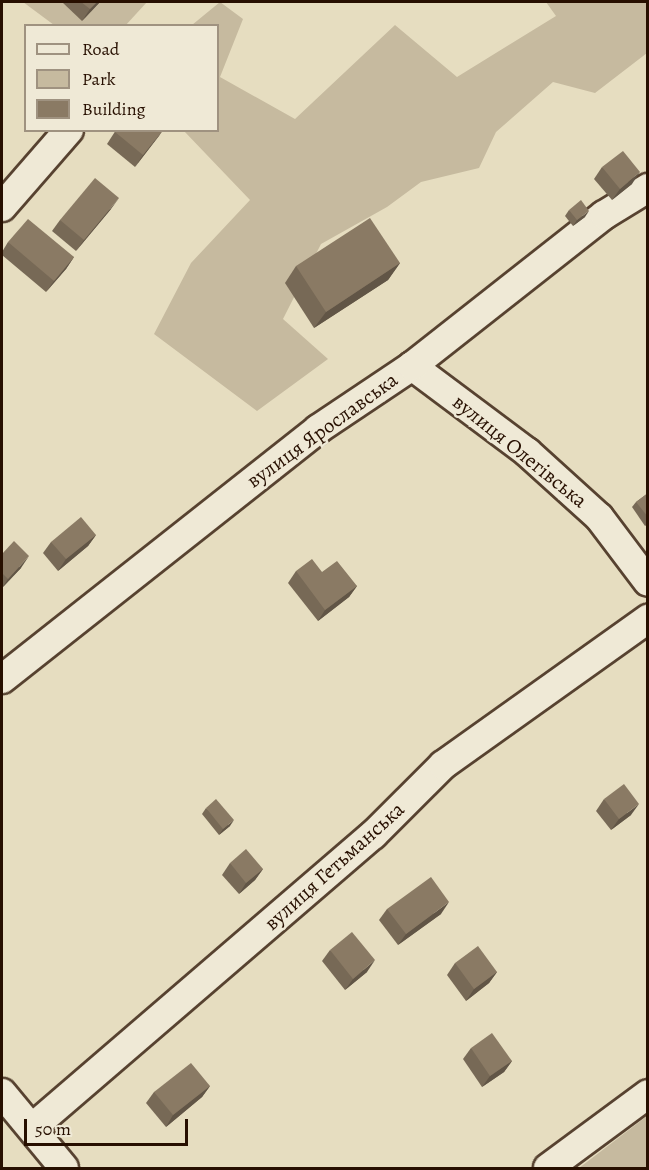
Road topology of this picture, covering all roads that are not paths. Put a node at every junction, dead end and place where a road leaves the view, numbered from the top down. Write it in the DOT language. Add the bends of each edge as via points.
graph roads {
  1 [pos="67,132"];
  2 [pos="648,189"];
  3 [pos="2,207"];
  4 [pos="412,366"];
  5 [pos="645,577"];
  6 [pos="648,619"];
  7 [pos="2,679"];
  8 [pos="2,1093"];
  9 [pos="648,1094"];
  10 [pos="32,1128"];
  11 [pos="64,1168"];
  12 [pos="548,1168"];
  1 -- 3 [label="street"];
  2 -- 4 [label="street, вулиця Ярославська" via="604,214"];
  4 -- 5 [label="street, вулиця Олегівська" via="527,452 600,517"];
  4 -- 7 [label="street, вулиця Ярославська" via="318,429"];
  6 -- 10 [label="street, вулиця Гетьманська" via="443,765 373,835"];
  8 -- 10 [label="street"];
  9 -- 12 [label="street"];
  10 -- 11 [label="street"];
}
